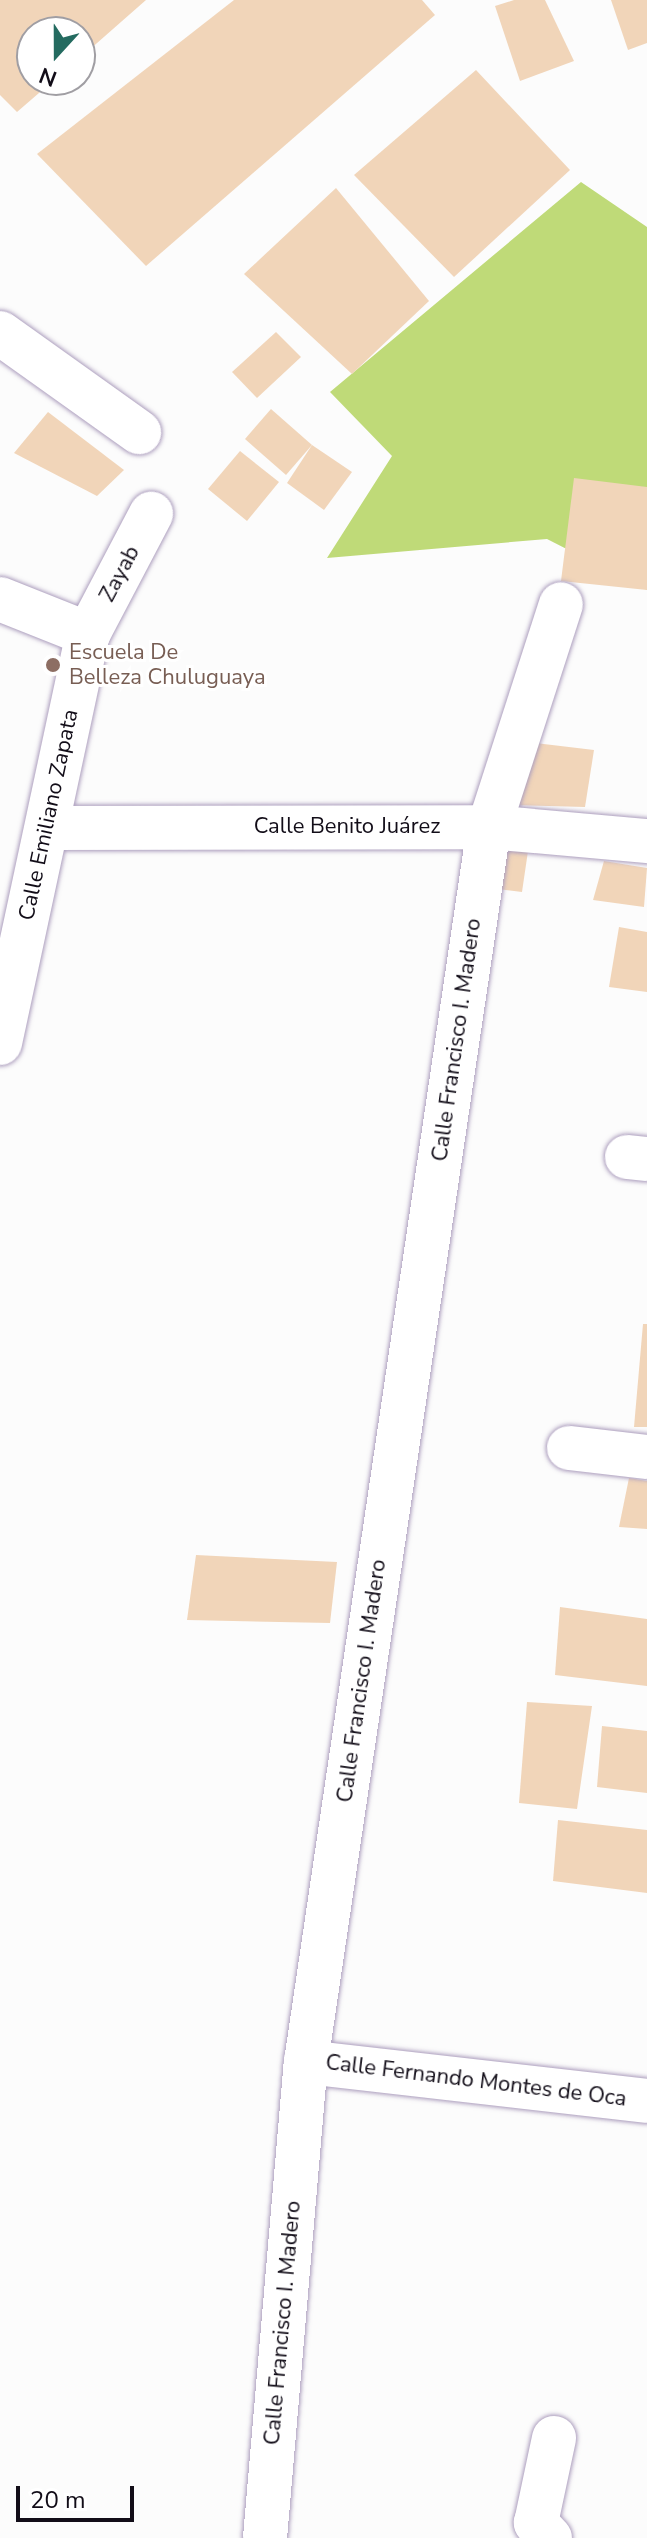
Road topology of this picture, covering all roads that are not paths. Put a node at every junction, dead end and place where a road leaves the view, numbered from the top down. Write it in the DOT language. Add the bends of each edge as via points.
graph roads {
  1 [pos="0,333"];
  2 [pos="139,432"];
  3 [pos="151,514"];
  4 [pos="0,599"];
  5 [pos="561,604"];
  6 [pos="88,634"];
  7 [pos="489,827"];
  8 [pos="47,828"];
  9 [pos="647,841"];
  10 [pos="0,1043"];
  11 [pos="569,1448"];
  12 [pos="647,1457"];
  13 [pos="306,2062"];
  14 [pos="647,2101"];
  15 [pos="554,2438"];
  16 [pos="265,2538"];
  17 [pos="550,2538"];
  1 -- 2 [label="street"];
  3 -- 6 [label="street, Zayab"];
  4 -- 6 [label="street"];
  5 -- 7 [label="street, Calle Francisco I. Madero"];
  6 -- 8 [label="street, Calle Emiliano Zapata"];
  7 -- 8 [label="street, Calle Benito Juárez"];
  7 -- 9 [label="street, Calle Benito Juárez"];
  7 -- 13 [label="street, Calle Francisco I. Madero"];
  8 -- 10 [label="street, Calle Emiliano Zapata"];
  11 -- 12 [label="street"];
  13 -- 14 [label="street, Calle Fernando Montes de Oca"];
  13 -- 16 [label="street, Calle Francisco I. Madero"];
  15 -- 17 [label="street" via="536,2523"];
}
